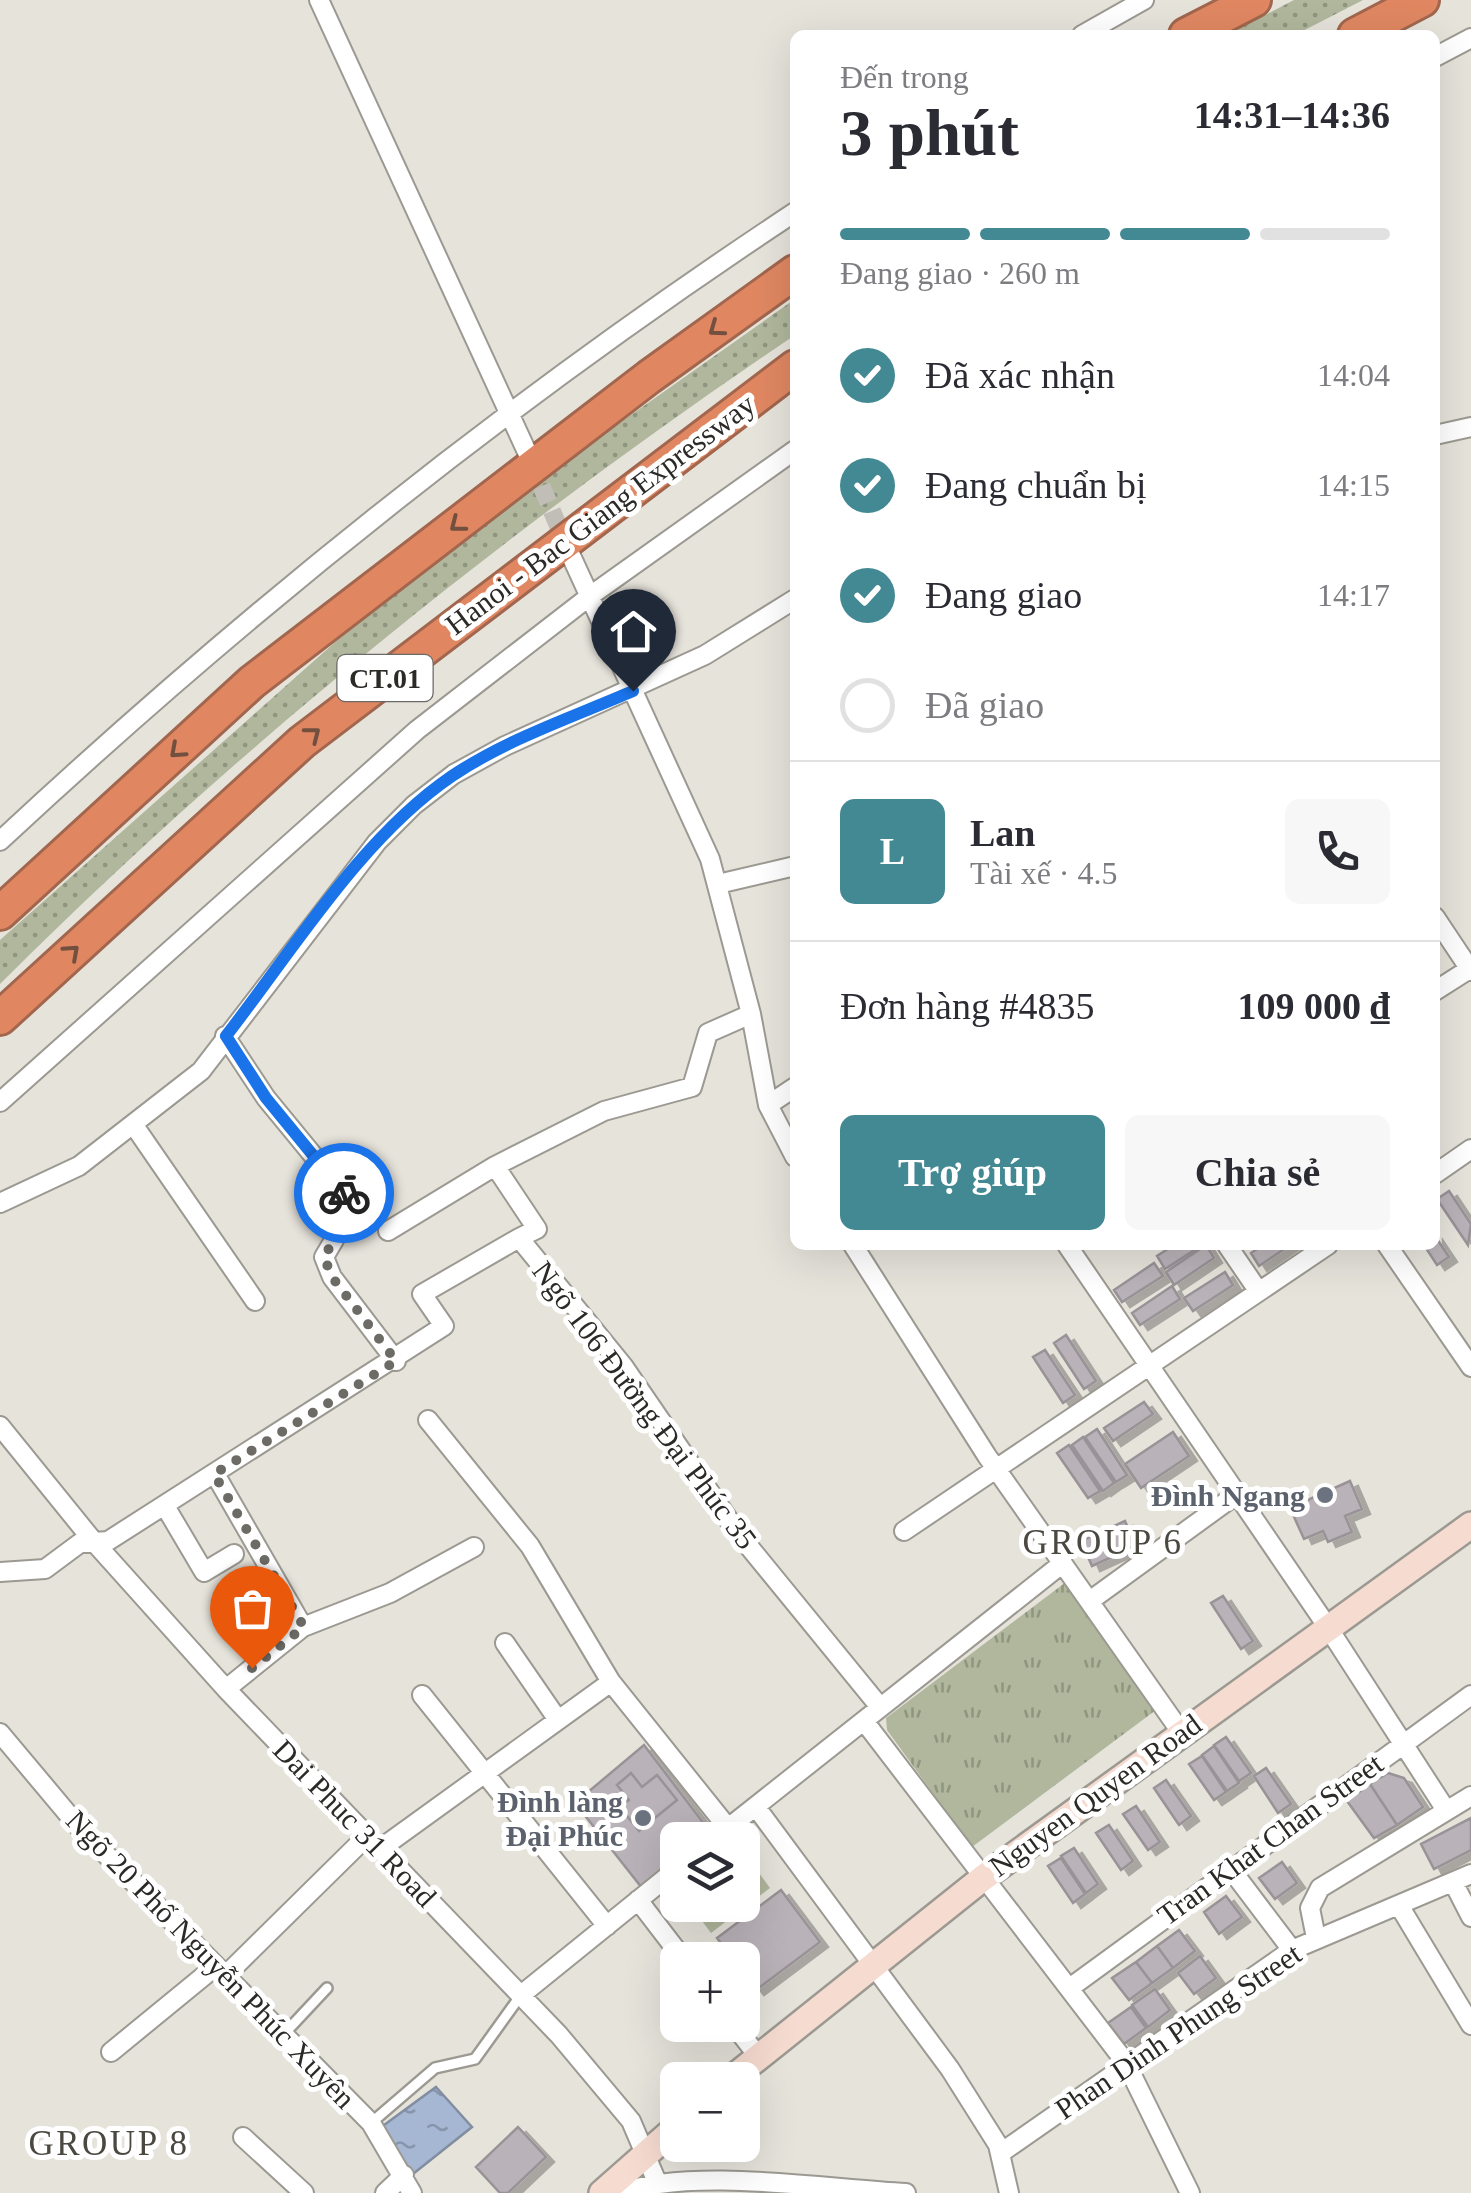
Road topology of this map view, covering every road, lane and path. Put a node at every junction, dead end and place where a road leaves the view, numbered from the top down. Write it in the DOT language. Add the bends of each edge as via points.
graph roads {
  1 [pos="319,0"];
  2 [pos="1144,0"];
  3 [pos="1254,0"];
  4 [pos="1422,0"];
  5 [pos="1091,30"];
  6 [pos="1196,30"];
  7 [pos="1365,30"];
  8 [pos="1471,38"];
  9 [pos="1440,54"];
  10 [pos="790,216"];
  11 [pos="790,276"];
  12 [pos="790,371"];
  13 [pos="508,414"];
  14 [pos="1471,427"];
  15 [pos="1440,434"];
  16 [pos="526,452"];
  17 [pos="790,454"];
  18 [pos="567,546"];
  19 [pos="590,596"];
  20 [pos="790,602"];
  21 [pos="633,691"];
  22 [pos="0,841"];
  23 [pos="790,867"];
  24 [pos="718,884"];
  25 [pos="0,913"];
  26 [pos="1440,925"];
  27 [pos="1470,969"];
  28 [pos="1440,988"];
  29 [pos="751,1014"];
  30 [pos="0,1018"];
  31 [pos="226,1036"];
  32 [pos="790,1090"];
  33 [pos="0,1102"];
  34 [pos="768,1105"];
  35 [pos="133,1124"];
  36 [pos="790,1147"];
  37 [pos="1471,1149"];
  38 [pos="495,1166"];
  39 [pos="1440,1171"];
  40 [pos="0,1204"];
  41 [pos="388,1231"];
  42 [pos="520,1238"];
  43 [pos="856,1250"];
  44 [pos="1070,1250"];
  45 [pos="1230,1250"];
  46 [pos="1320,1250"];
  47 [pos="1391,1250"];
  48 [pos="1257,1289"];
  49 [pos="255,1300"];
  50 [pos="1464,1341"];
  51 [pos="396,1361"];
  52 [pos="1148,1364"];
  53 [pos="1471,1367"];
  54 [pos="428,1420"];
  55 [pos="0,1426"];
  56 [pos="996,1465"];
  57 [pos="214,1474"];
  58 [pos="1237,1494"];
  59 [pos="164,1506"];
  60 [pos="1471,1525"];
  61 [pos="904,1530"];
  62 [pos="94,1542"];
  63 [pos="474,1547"];
  64 [pos="234,1554"];
  65 [pos="1063,1563"];
  66 [pos="0,1572"];
  67 [pos="1091,1600"];
  68 [pos="1327,1626"];
  69 [pos="304,1627"];
  70 [pos="505,1643"];
  71 [pos="611,1682"];
  72 [pos="226,1688"];
  73 [pos="1471,1694"];
  74 [pos="422,1695"];
  75 [pos="880,1707"];
  76 [pos="558,1720"];
  77 [pos="864,1721"];
  78 [pos="0,1732"];
  79 [pos="1181,1732"];
  80 [pos="1402,1743"];
  81 [pos="484,1774"];
  82 [pos="1471,1796"];
  83 [pos="756,1808"];
  84 [pos="1446,1810"];
  85 [pos="711,1822"];
  86 [pos="737,1822"];
  87 [pos="374,1842"];
  88 [pos="1230,1868"];
  89 [pos="983,1878"];
  90 [pos="1462,1878"];
  91 [pos="660,1882"];
  92 [pos="638,1900"];
  93 [pos="1400,1907"];
  94 [pos="1471,1917"];
  95 [pos="607,1926"];
  96 [pos="1316,1938"];
  97 [pos="670,1942"];
  98 [pos="1292,1950"];
  99 [pos="872,1966"];
  100 [pos="220,1971"];
  101 [pos="1071,1986"];
  102 [pos="327,1988"];
  103 [pos="521,1995"];
  104 [pos="1471,2024"];
  105 [pos="283,2035"];
  106 [pos="747,2042"];
  107 [pos="111,2052"];
  108 [pos="758,2056"];
  109 [pos="751,2062"];
  110 [pos="1126,2063"];
  111 [pos="370,2122"];
  112 [pos="243,2136"];
  113 [pos="660,2143"];
  114 [pos="1002,2152"];
  115 [pos="648,2155"];
  116 [pos="665,2162"];
  117 [pos="404,2175"];
  118 [pos="657,2188"];
  119 [pos="784,2190"];
  120 [pos="304,2193"];
  121 [pos="385,2193"];
  122 [pos="412,2193"];
  123 [pos="602,2193"];
  124 [pos="620,2193"];
  125 [pos="906,2193"];
  126 [pos="1009,2193"];
  127 [pos="1190,2193"];
  1 -- 13 [label="street"];
  2 -- 5 [label="street"];
  3 -- 6 [label="highway"];
  4 -- 7 [label="highway"];
  8 -- 9 [label="street"];
  10 -- 13 [label="street"];
  11 -- 25 [label="highway, CT.01, one-way" via="252,682"];
  30 -- 12 [label="highway, Hanoi - Bac Giang Expressway / CT.01, one-way" via="302,742"];
  13 -- 16 [label="street"];
  13 -- 22 [label="street" via="302,572"];
  14 -- 15 [label="street"];
  17 -- 19 [label="street"];
  18 -- 19 [label="street"];
  19 -- 21 [label="street"];
  19 -- 33 [label="street" via="416,730"];
  20 -- 21 [label="street"];
  21 -- 24 [label="street"];
  21 -- 31 [label="street" via="505,746 414,804 376,842"];
  23 -- 24 [label="street"];
  24 -- 29 [label="street"];
  26 -- 27 [label="street"];
  27 -- 28 [label="street"];
  29 -- 34 [label="street"];
  29 -- 38 [label="street" via="708,1033 692,1087 604,1111"];
  31 -- 35 [label="street" via="201,1071"];
  31 -- 51 [label="street" via="266,1098 344,1193 324,1257"];
  32 -- 34 [label="street"];
  34 -- 36 [label="street"];
  35 -- 40 [label="street" via="79,1166"];
  35 -- 49 [label="street"];
  37 -- 39 [label="street"];
  38 -- 41 [label="street"];
  38 -- 42 [label="street, Ngõ 106 Đường Đại Phúc 35" via="537,1229"];
  42 -- 51 [label="street" via="422,1294 444,1326"];
  42 -- 75 [label="street, Ngõ 106 Đường Đại Phúc 35" via="624,1367 737,1532"];
  43 -- 56 [label="street"];
  44 -- 52 [label="street"];
  45 -- 48 [label="street"];
  46 -- 48 [label="street"];
  47 -- 50 [label="street"];
  48 -- 52 [label="street"];
  50 -- 53 [label="street"];
  51 -- 57 [label="street"];
  52 -- 56 [label="street"];
  52 -- 58 [label="street"];
  54 -- 71 [label="street" via="530,1546"];
  55 -- 62 [label="street, Dai Phuc 31 Road"];
  56 -- 61 [label="street"];
  56 -- 65 [label="street"];
  57 -- 59 [label="street"];
  57 -- 69 [label="street"];
  58 -- 67 [label="street"];
  58 -- 68 [label="street"];
  59 -- 62 [label="street" via="108,1541"];
  59 -- 64 [label="street" via="204,1572"];
  60 -- 68 [label="street, Nguyen Quyen Road"];
  62 -- 66 [label="street" via="80,1543 46,1569"];
  62 -- 72 [label="street, Dai Phuc 31 Road"];
  63 -- 69 [label="street" via="390,1593"];
  65 -- 67 [label="street"];
  65 -- 75 [label="street"];
  67 -- 79 [label="street"];
  68 -- 79 [label="street, Nguyen Quyen Road"];
  68 -- 80 [label="street"];
  69 -- 72 [label="street"];
  70 -- 76 [label="street"];
  71 -- 76 [label="street"];
  71 -- 85 [label="street"];
  72 -- 87 [label="street, Dai Phuc 31 Road"];
  73 -- 80 [label="street, Tran Khat Chan Street"];
  74 -- 81 [label="street"];
  75 -- 77 [label="street"];
  76 -- 81 [label="street"];
  77 -- 83 [label="street"];
  77 -- 89 [label="street"];
  78 -- 100 [label="street, Ngõ 20 Phố Nguyễn Phúc Xuyên" via="78,1826"];
  79 -- 89 [label="street, Nguyen Quyen Road"];
  80 -- 84 [label="street"];
  80 -- 88 [label="street, Tran Khat Chan Street"];
  81 -- 87 [label="street"];
  81 -- 95 [label="street"];
  82 -- 84 [label="street"];
  83 -- 86 [label="street"];
  83 -- 99 [label="street"];
  84 -- 96 [label="street" via="1320,1888 1310,1908"];
  87 -- 100 [label="street"];
  87 -- 103 [label="street, Dai Phuc 31 Road"];
  88 -- 98 [label="street"];
  88 -- 101 [label="street, Tran Khat Chan Street"];
  89 -- 99 [label="street, Nguyen Quyen Road"];
  89 -- 101 [label="street"];
  90 -- 93 [label="street, Phan Dinh Phung Street"];
  90 -- 94 [label="street"];
  91 -- 92 [label="street"];
  92 -- 95 [label="street"];
  92 -- 97 [label="street"];
  93 -- 96 [label="street, Phan Dinh Phung Street"];
  93 -- 104 [label="street"];
  95 -- 103 [label="street"];
  96 -- 98 [label="street, Phan Dinh Phung Street"];
  98 -- 110 [label="street, Phan Dinh Phung Street"];
  99 -- 108 [label="street, Nguyen Quyen Road"];
  99 -- 114 [label="street"];
  100 -- 105 [label="street, Ngõ 20 Phố Nguyễn Phúc Xuyên"];
  100 -- 107 [label="street"];
  101 -- 110 [label="street"];
  102 -- 105 [label="lane"];
  103 -- 111 [label="lane" via="475,2059 436,2068"];
  103 -- 115 [label="street, Dai Phuc 31 Road" via="632,2121"];
  105 -- 111 [label="street, Ngõ 20 Phố Nguyễn Phúc Xuyên"];
  106 -- 108 [label="street"];
  108 -- 109 [label="street, Nguyen Quyen Road"];
  110 -- 114 [label="street, Phan Dinh Phung Street"];
  110 -- 127 [label="street"];
  111 -- 117 [label="street, Ngõ 20 Phố Nguyễn Phúc Xuyên"];
  112 -- 120 [label="street"];
  113 -- 115 [label="street"];
  114 -- 126 [label="street"];
  115 -- 118 [label="street, Dai Phuc 31 Road"];
  115 -- 123 [label="street"];
  116 -- 118 [label="street"];
  117 -- 121 [label="street"];
  117 -- 122 [label="street, Ngõ 20 Phố Nguyễn Phúc Xuyên"];
  118 -- 119 [label="street" via="705,2180"];
  118 -- 124 [label="street"];
  119 -- 125 [label="street"];
}
